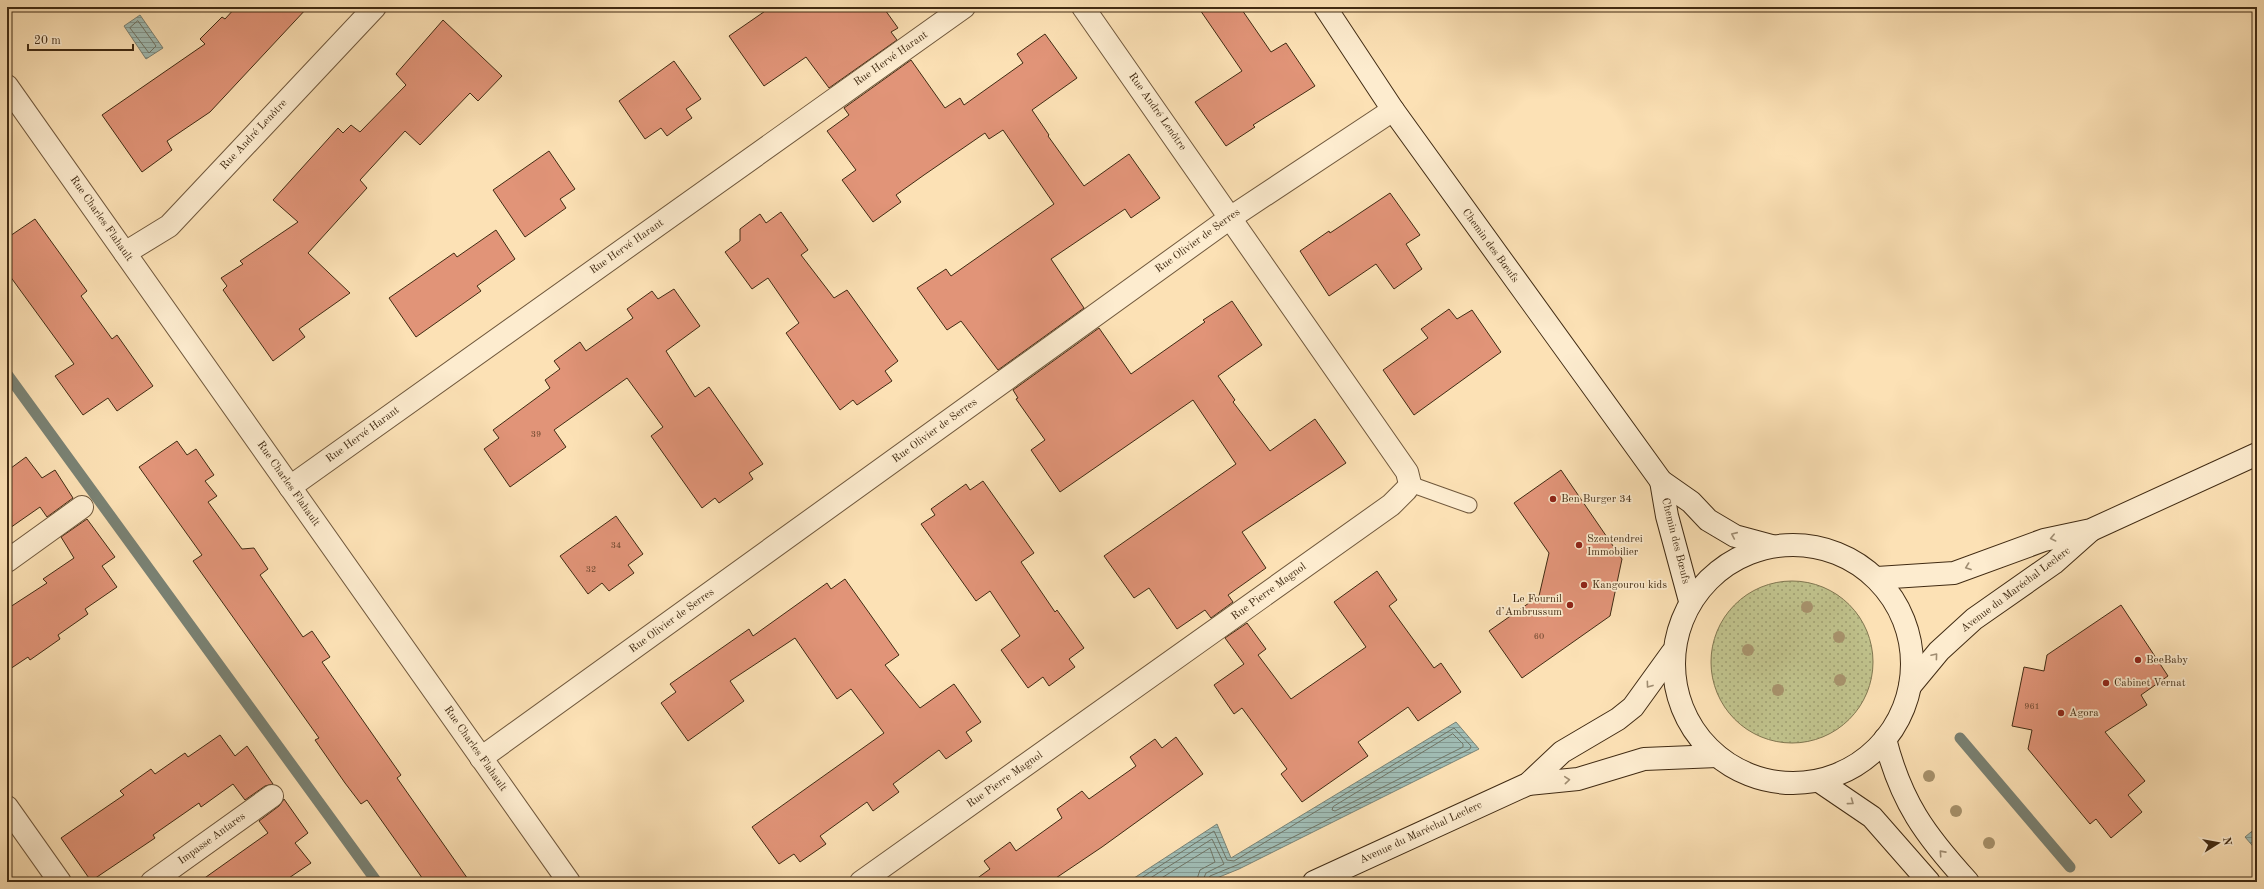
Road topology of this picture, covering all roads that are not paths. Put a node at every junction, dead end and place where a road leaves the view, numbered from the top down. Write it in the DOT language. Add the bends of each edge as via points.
graph roads {
  1 [pos="375,7"];
  2 [pos="964,7"];
  3 [pos="1083,7"];
  4 [pos="1325,7"];
  5 [pos="7,86"];
  6 [pos="1393,110"];
  7 [pos="1230,218"];
  8 [pos="125,252"];
  9 [pos="2257,454"];
  10 [pos="1661,481"];
  11 [pos="1410,484"];
  12 [pos="290,487"];
  13 [pos="1469,505"];
  14 [pos="82,507"];
  15 [pos="2091,530"];
  16 [pos="1772,546"];
  17 [pos="7,561"];
  18 [pos="1877,578"];
  19 [pos="1690,601"];
  20 [pos="1672,653"];
  21 [pos="1910,686"];
  22 [pos="1886,740"];
  23 [pos="1717,756"];
  24 [pos="481,758"];
  25 [pos="1819,781"];
  26 [pos="1528,784"];
  27 [pos="272,796"];
  28 [pos="7,808"];
  29 [pos="60,882"];
  30 [pos="152,882"];
  31 [pos="569,882"];
  32 [pos="861,882"];
  33 [pos="1314,882"];
  34 [pos="1929,882"];
  35 [pos="1968,882"];
  1 -- 8 [label="street, Rue André Lenôtre" via="169,226"];
  2 -- 12 [label="street, Rue Hervé Harant"];
  3 -- 7 [label="street, Rue André Lenôtre"];
  4 -- 6 [label="street, Chemin des Bœufs"];
  5 -- 8 [label="street, Rue Charles Flahault"];
  6 -- 7 [label="street, Rue Olivier de Serres"];
  6 -- 10 [label="street, Chemin des Bœufs"];
  7 -- 11 [label="street" via="1407,472"];
  7 -- 24 [label="street, Rue Olivier de Serres"];
  8 -- 12 [label="street, Rue Charles Flahault"];
  9 -- 15 [label="street, Avenue du Maréchal Leclerc"];
  16 -- 10 [label="street, Chemin des Bœufs, one-way" via="1735,536 1708,520 1691,502"];
  10 -- 19 [label="street, Chemin des Bœufs" via="1667,516"];
  11 -- 13 [label="lane"];
  11 -- 32 [label="street, Rue Pierre Magnol" via="1391,505"];
  12 -- 24 [label="street, Rue Charles Flahault"];
  14 -- 17 [label="street"];
  15 -- 18 [label="street, Avenue du Maréchal Leclerc, one-way" via="2044,540 1954,573"];
  21 -- 15 [label="street, Avenue du Maréchal Leclerc, one-way" via="1939,652 1974,619 2054,563"];
  16 -- 18 [label="street" via="1817,546 1859,564"];
  16 -- 19 [label="street" via="1752,551 1733,560 1707,580"];
  18 -- 21 [label="street" via="1892,597 1910,639"];
  19 -- 20 [label="street" via="1681,620"];
  20 -- 23 [label="street" via="1674,682 1680,703 1701,741"];
  20 -- 26 [label="street, Avenue du Maréchal Leclerc, one-way" via="1633,707 1618,719 1562,752"];
  21 -- 22 [label="street" via="1903,710"];
  22 -- 25 [label="street" via="1862,762 1834,777"];
  35 -- 22 [label="street, one-way" via="1934,844 1909,805 1893,770"];
  23 -- 25 [label="street" via="1735,769 1761,779 1797,784"];
  26 -- 23 [label="street, Avenue du Maréchal Leclerc, one-way" via="1578,779 1644,759"];
  24 -- 31 [label="street, Rue Charles Flahault"];
  25 -- 34 [label="street, one-way" via="1872,817"];
  26 -- 33 [label="street, Avenue du Maréchal Leclerc"];
  27 -- 30 [label="street, Impasse Antares"];
  28 -- 29 [label="street"];
}
